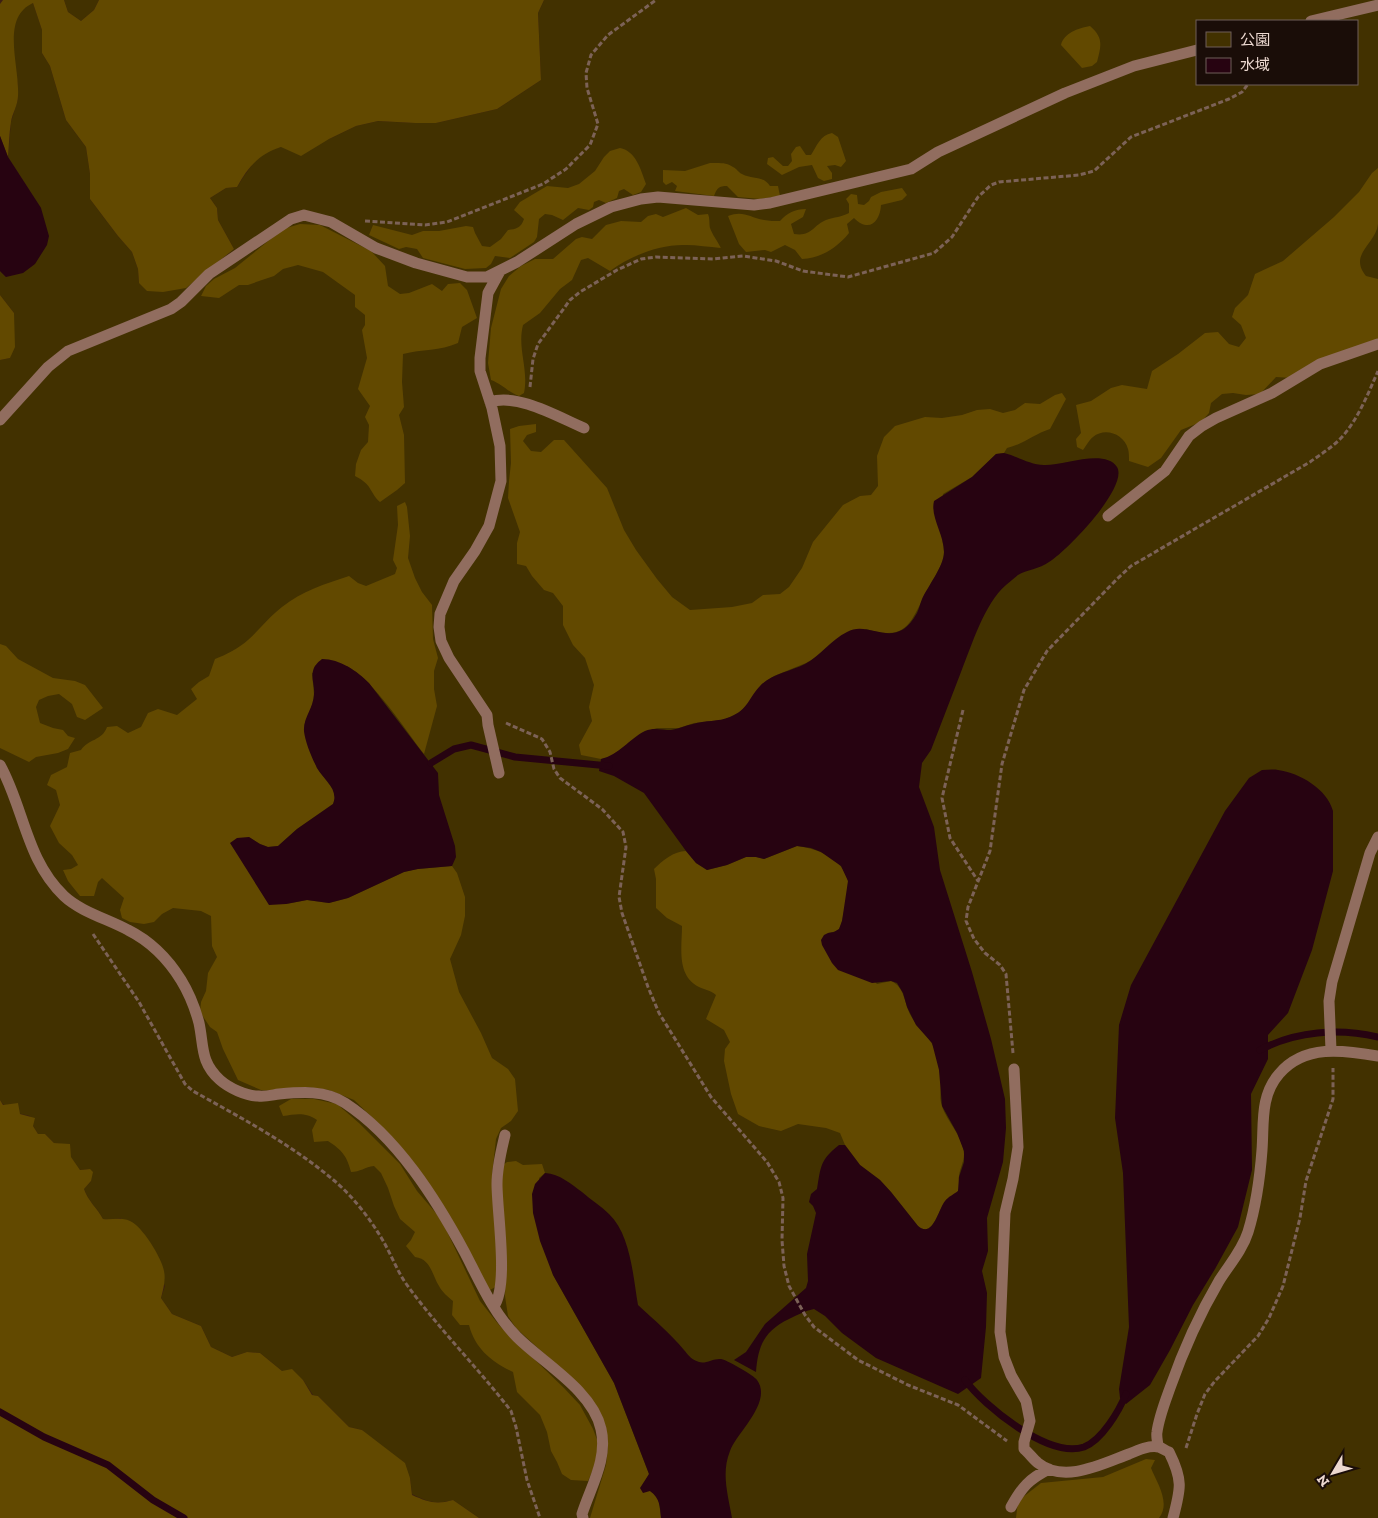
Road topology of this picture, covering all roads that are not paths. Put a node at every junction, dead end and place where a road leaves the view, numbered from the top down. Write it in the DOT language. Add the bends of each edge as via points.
graph roads {
  1 [pos="1378,5"];
  2 [pos="1315,20"];
  3 [pos="1196,50"];
  4 [pos="500,271"];
  5 [pos="1378,344"];
  6 [pos="490,402"];
  7 [pos="0,420"];
  8 [pos="584,428"];
  9 [pos="1108,516"];
  10 [pos="0,765"];
  11 [pos="499,773"];
  12 [pos="1378,837"];
  13 [pos="1331,1046"];
  14 [pos="1378,1056"];
  15 [pos="1014,1069"];
  16 [pos="505,1135"];
  17 [pos="494,1306"];
  18 [pos="1158,1447"];
  19 [pos="1049,1469"];
  20 [pos="1011,1507"];
  21 [pos="583,1518"];
  22 [pos="1173,1518"];
  1 -- 2 [label="lane"];
  3 -- 4 [label="lane" via="1134,66 1065,93 938,152 911,169 770,203 754,205 658,197 641,198 611,207 576,224"];
  4 -- 6 [label="lane" via="488,293 480,358 480,372"];
  4 -- 7 [label="lane" via="487,277 467,277 416,263 376,248 331,222 304,215 292,219 209,274 171,309 68,351 48,367"];
  5 -- 9 [label="lane" via="1320,364 1272,393 1202,426 1190,436 1165,471"];
  6 -- 8 [label="lane" via="507,400 522,403"];
  6 -- 11 [label="lane" via="500,446 501,482 490,526 454,581 440,614 439,628 449,658 487,720"];
  10 -- 17 [label="lane" via="7,776 37,861 50,882 66,898 130,930 149,944 167,960 182,981 200,1025 202,1052 207,1065 220,1081 257,1097 308,1092 328,1094 360,1115 387,1139 426,1186"];
  12 -- 13 [label="lane" via="1370,853 1332,982 1329,1001"];
  13 -- 14 [label="lane"];
  13 -- 18 [label="lane" via="1288,1064 1269,1089 1264,1106 1255,1207 1248,1233 1196,1324 1180,1360 1161,1414"];
  15 -- 19 [label="lane" via="1018,1147 1005,1213 1000,1332 1004,1357 1026,1401 1030,1421 1024,1446 1038,1464"];
  16 -- 17 [label="lane" via="498,1159 497,1184 502,1282 499,1299"];
  17 -- 21 [label="lane" via="516,1336 579,1392 601,1427 604,1450"];
  18 -- 19 [label="lane" via="1143,1448 1094,1468 1079,1471"];
  18 -- 22 [label="lane" via="1169,1452 1180,1479"];
  19 -- 20 [label="lane" via="1034,1477"];
}
